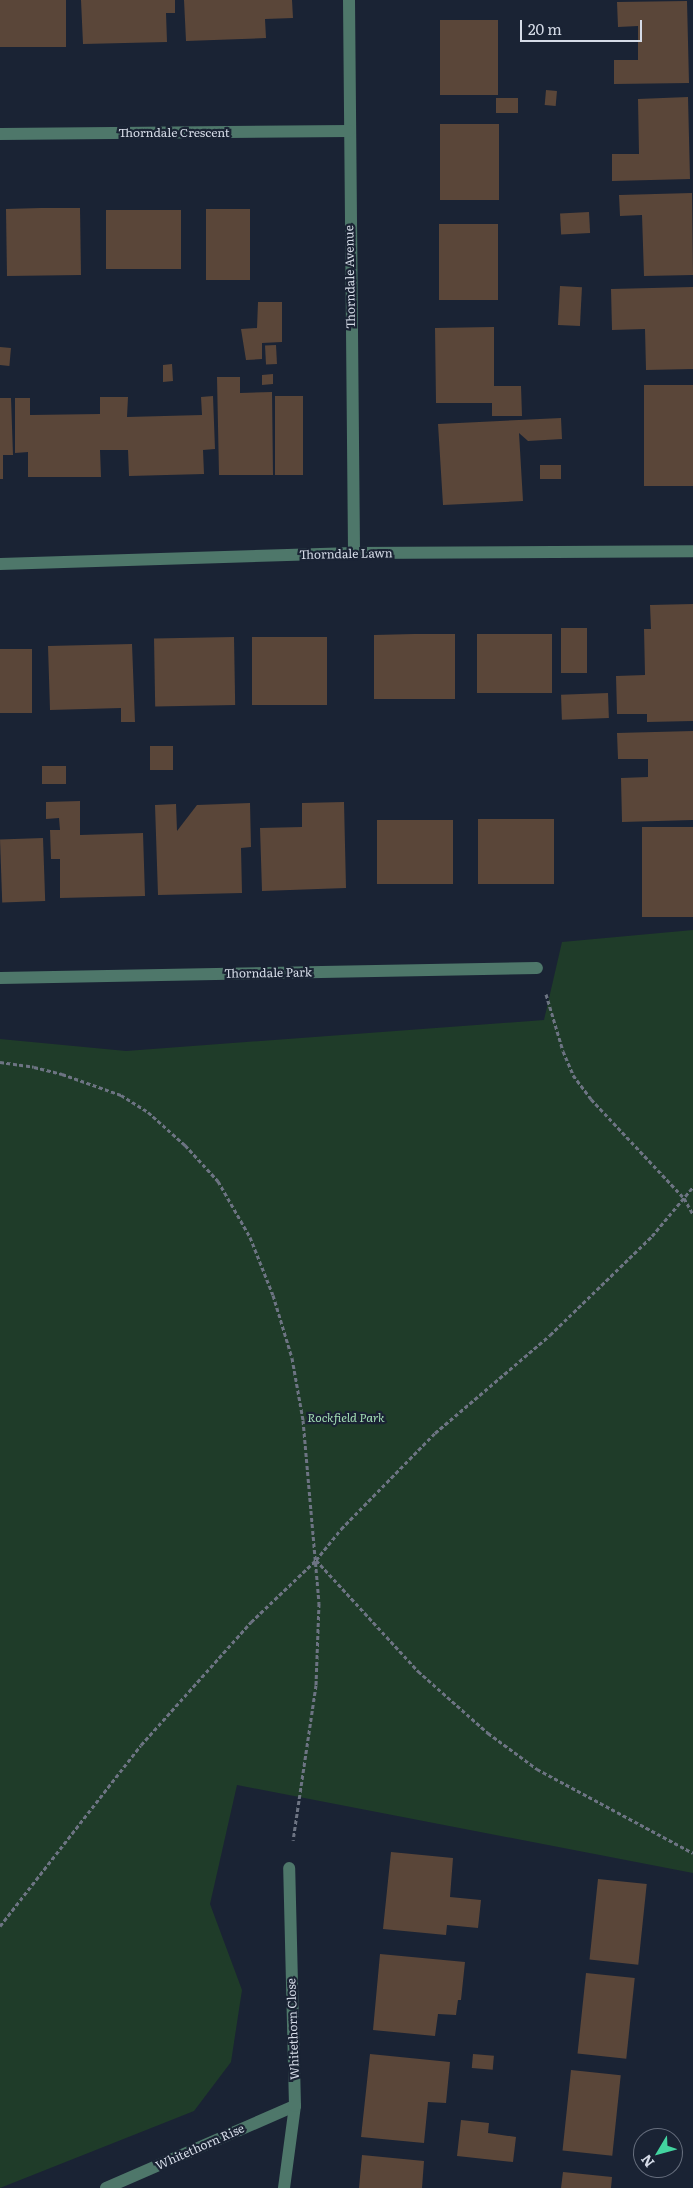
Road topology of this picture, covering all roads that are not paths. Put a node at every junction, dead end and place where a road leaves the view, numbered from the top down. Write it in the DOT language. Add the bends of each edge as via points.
graph roads {
  1 [pos="349,0"];
  2 [pos="349,131"];
  3 [pos="0,134"];
  4 [pos="693,551"];
  5 [pos="354,553"];
  6 [pos="0,564"];
  7 [pos="537,968"];
  8 [pos="0,978"];
  9 [pos="289,1868"];
  10 [pos="295,2106"];
  11 [pos="106,2188"];
  12 [pos="284,2188"];
  1 -- 2 [label="street, Thorndale Avenue"];
  2 -- 3 [label="street, Thorndale Crescent"];
  2 -- 5 [label="street, Thorndale Avenue"];
  4 -- 5 [label="street, Thorndale Lawn"];
  5 -- 6 [label="street, Thorndale Lawn"];
  7 -- 8 [label="street, Thorndale Park"];
  9 -- 10 [label="street, Whitethorn Close"];
  10 -- 11 [label="street, Whitethorn Rise"];
  10 -- 12 [label="street, Whitethorn Close"];
}
